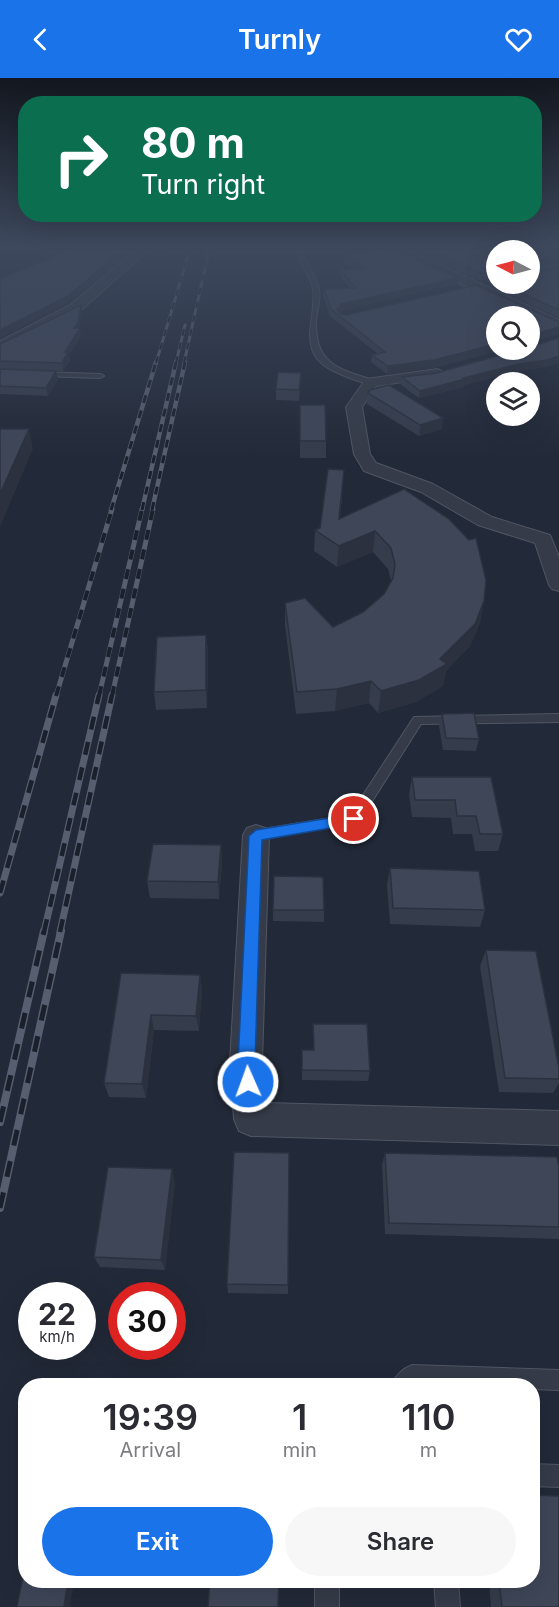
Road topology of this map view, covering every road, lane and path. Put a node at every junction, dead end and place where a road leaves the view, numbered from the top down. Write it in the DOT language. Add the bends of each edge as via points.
graph roads {
  1 [pos="57,317"];
  2 [pos="314,317"];
  3 [pos="541,317"];
  4 [pos="559,326"];
  5 [pos="0,347"];
  6 [pos="456,368"];
  7 [pos="33,374"];
  8 [pos="100,376"];
  9 [pos="371,382"];
  10 [pos="551,536"];
  11 [pos="559,585"];
  12 [pos="559,718"];
  13 [pos="256,836"];
  14 [pos="559,1128"];
  15 [pos="409,1378"];
  16 [pos="500,1378"];
  17 [pos="540,1379"];
  18 [pos="559,1380"];
  19 [pos="540,1475"];
  20 [pos="559,1476"];
  21 [pos="327,1588"];
  22 [pos="447,1588"];
  23 [pos="327,1607"];
  24 [pos="448,1607"];
  1 -- 5 [label="street"];
  2 -- 9 [label="lane" via="312,339 317,354 333,370"];
  3 -- 4 [label="street"];
  6 -- 9 [label="street"];
  7 -- 8 [label="lane"];
  9 -- 10 [label="street" via="354,406 362,454 370,467 427,488 485,520"];
  10 -- 11 [label="street"];
  12 -- 13 [label="lane" via="418,720 354,819"];
  13 -- 14 [label="street" via="246,1063 251,1119"];
  15 -- 16 [label="lane"];
  17 -- 18 [label="lane"];
  19 -- 20 [label="lane"];
  21 -- 23 [label="lane"];
  22 -- 24 [label="lane"];
}
